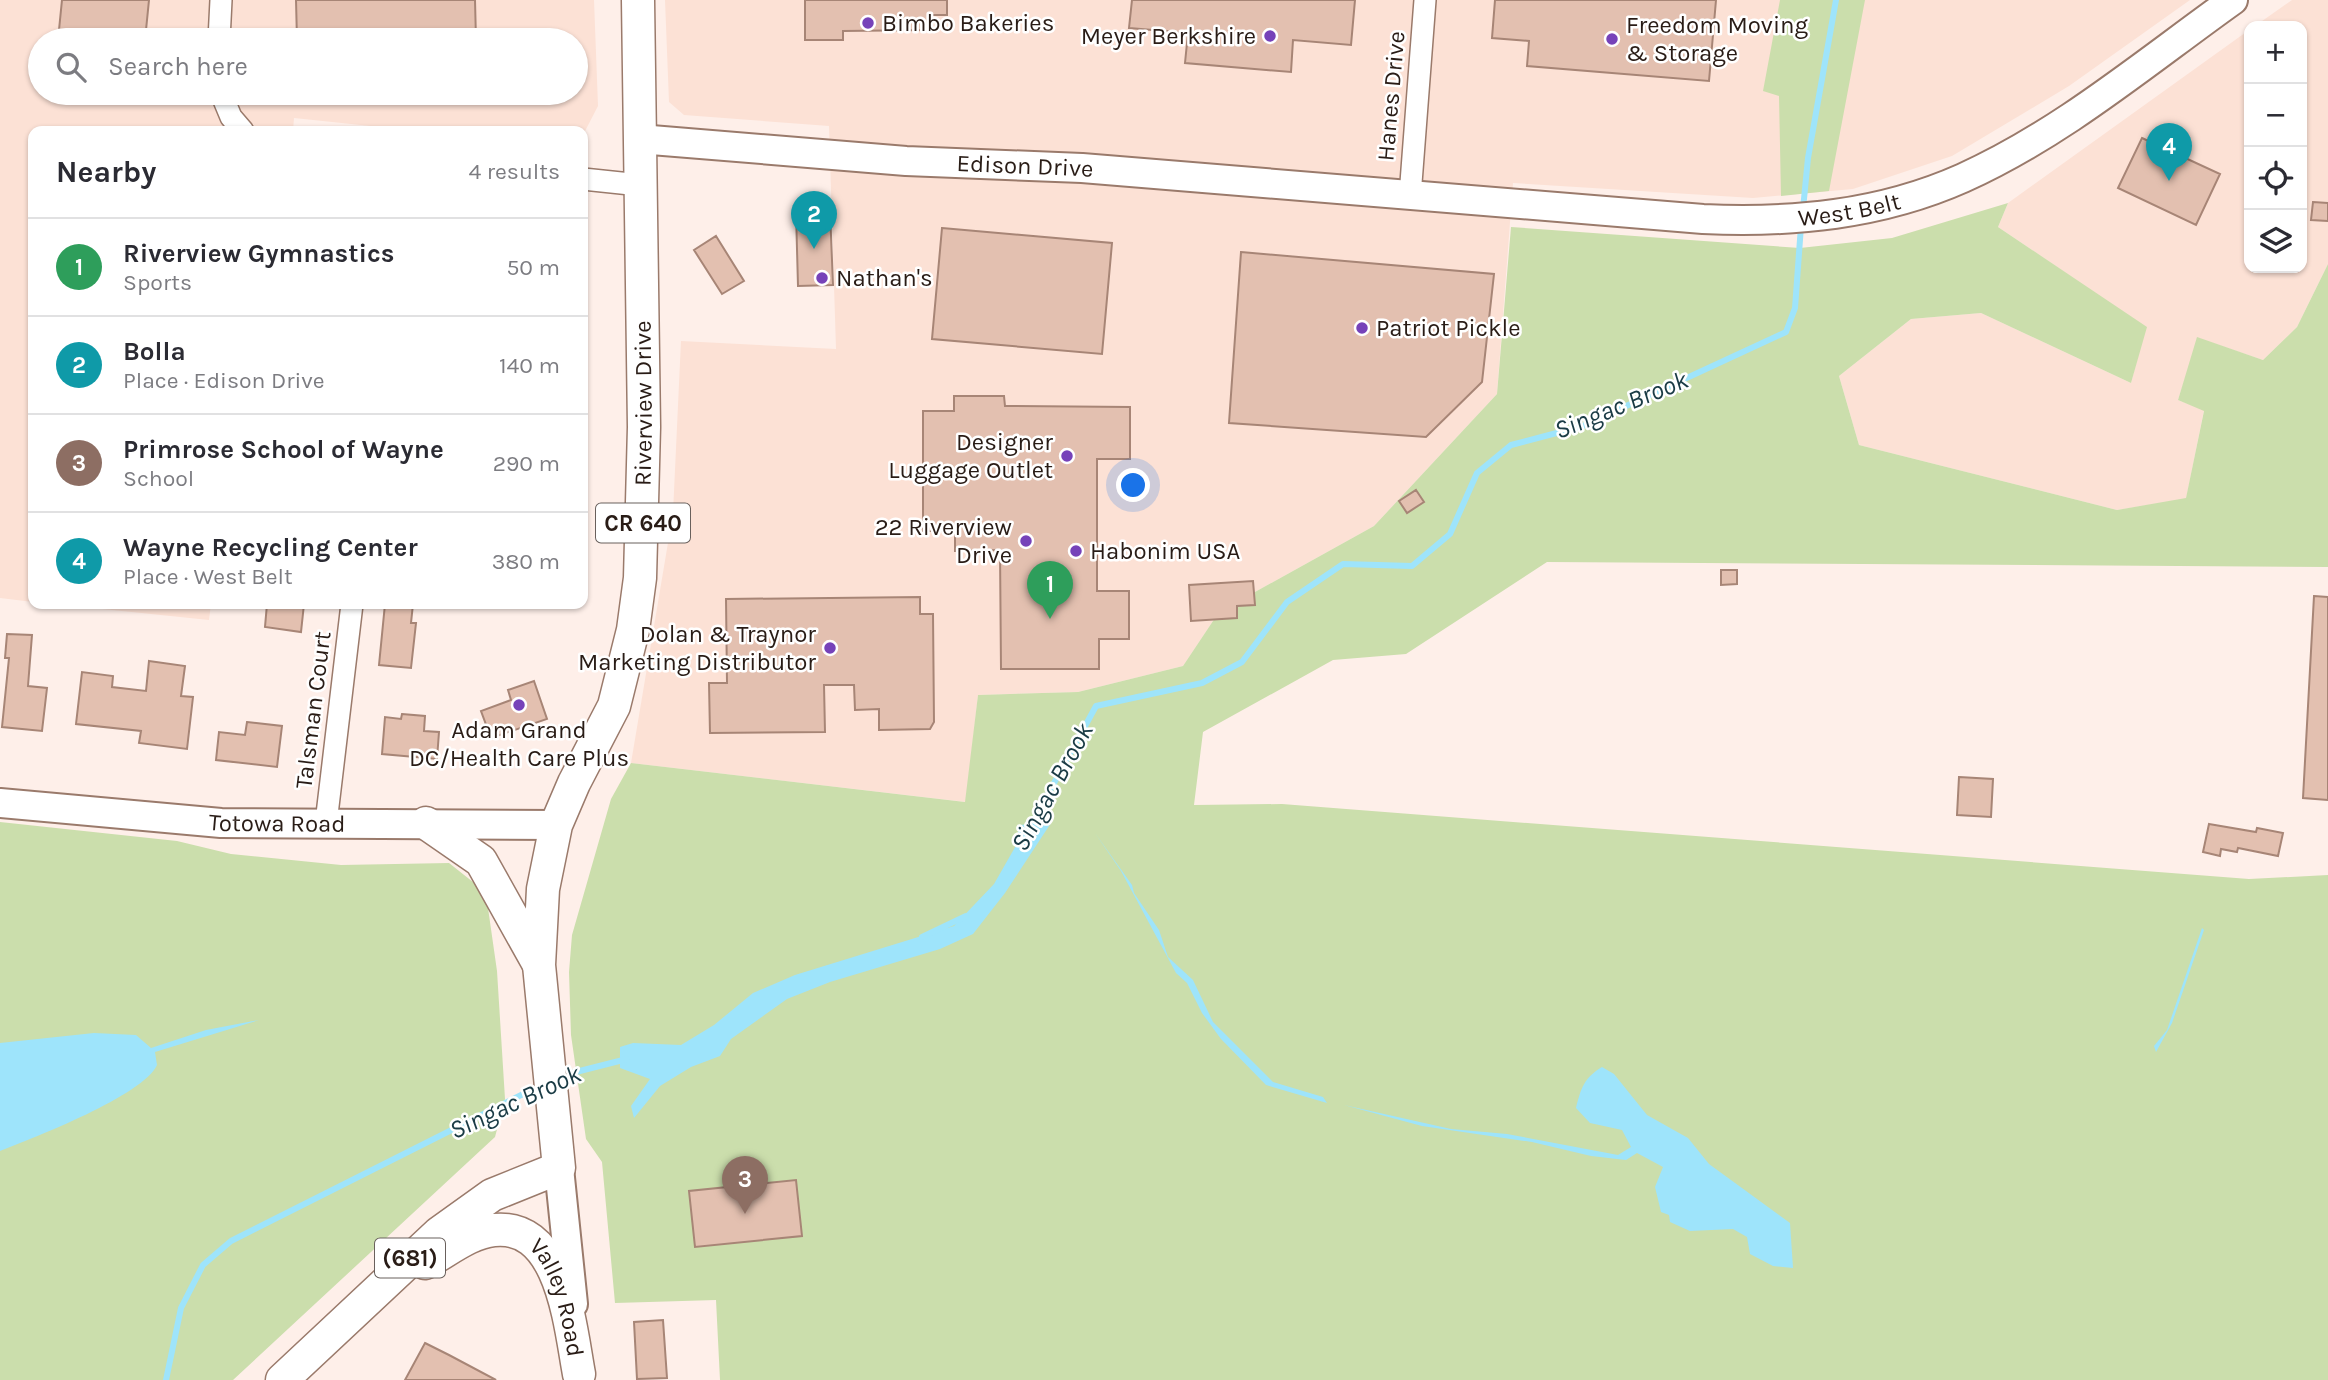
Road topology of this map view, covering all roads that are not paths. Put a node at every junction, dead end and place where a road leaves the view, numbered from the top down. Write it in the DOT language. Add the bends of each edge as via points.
graph roads {
  1 [pos="221,0"];
  2 [pos="638,0"];
  3 [pos="1425,0"];
  4 [pos="2233,0"];
  5 [pos="220,28"];
  6 [pos="226,105"];
  7 [pos="239,126"];
  8 [pos="639,139"];
  9 [pos="588,180"];
  10 [pos="640,185"];
  11 [pos="1410,196"];
  12 [pos="351,609"];
  13 [pos="0,803"];
  14 [pos="326,823"];
  15 [pos="426,823"];
  16 [pos="556,825"];
  17 [pos="540,969"];
  18 [pos="559,1168"];
  19 [pos="339,1325"];
  20 [pos="579,1377"];
  21 [pos="282,1380"];
  1 -- 5 [label="street"];
  2 -- 8 [label="main road, Riverview Drive / CR 640"];
  3 -- 11 [label="street, Hanes Drive"];
  4 -- 11 [label="main road, West Belt" via="2051,130 1992,164 1930,191 1827,216 1776,221 1703,219"];
  6 -- 7 [label="street"];
  8 -- 10 [label="main road, Riverview Drive / CR 640"];
  8 -- 11 [label="main road, Edison Drive" via="906,161 1082,168"];
  9 -- 10 [label="street"];
  10 -- 16 [label="main road, Riverview Drive / CR 640" via="643,519 633,629 614,706"];
  12 -- 14 [label="street, Talsman Court"];
  13 -- 14 [label="main road, Totowa Road" via="221,823"];
  14 -- 15 [label="main road, Totowa Road"];
  15 -- 16 [label="main road, Totowa Road"];
  15 -- 17 [label="main road" via="481,861"];
  16 -- 17 [label="main road, Riverview Drive / CR 640" via="543,890"];
  17 -- 18 [label="main road, Riverview Drive / CR 640"];
  18 -- 19 [label="main road, Valley Road / (681)" via="470,1209"];
  18 -- 20 [label="main road"];
  19 -- 20 [label="main road, Valley Road" via="381,1293 468,1240 494,1230 511,1231 535,1241 551,1261"];
  19 -- 21 [label="main road, Valley Road / (681)"];
}
